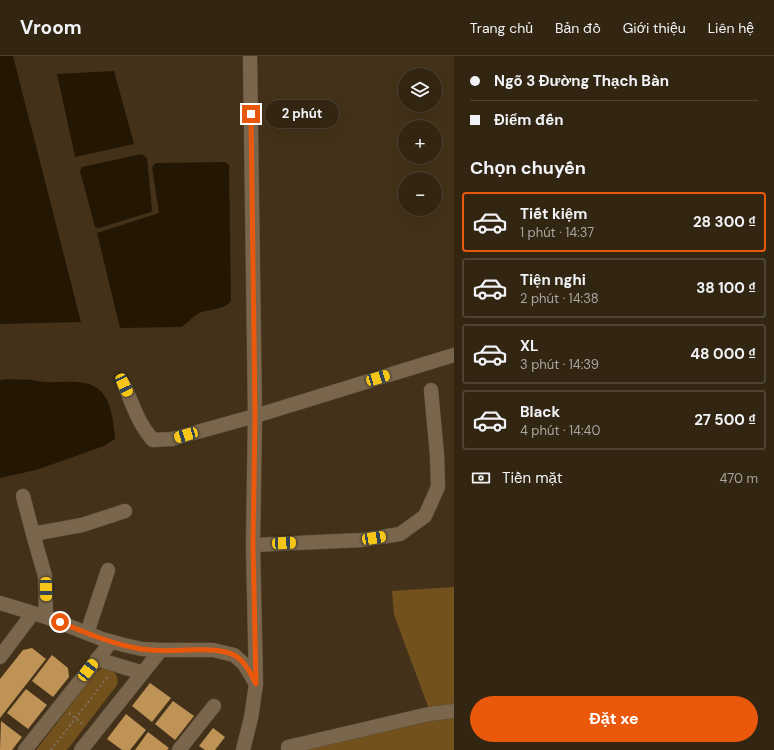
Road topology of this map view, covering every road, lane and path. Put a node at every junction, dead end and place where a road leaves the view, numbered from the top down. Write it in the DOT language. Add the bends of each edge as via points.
graph roads {
  1 [pos="250,56"];
  2 [pos="454,355"];
  3 [pos="124,385"];
  4 [pos="431,390"];
  5 [pos="255,416"];
  6 [pos="23,496"];
  7 [pos="125,511"];
  8 [pos="33,534"];
  9 [pos="253,545"];
  10 [pos="108,570"];
  11 [pos="0,603"];
  12 [pos="40,615"];
  13 [pos="87,633"];
  14 [pos="111,642"];
  15 [pos="161,650"];
  16 [pos="0,657"];
  17 [pos="97,659"];
  18 [pos="117,665"];
  19 [pos="143,673"];
  20 [pos="256,684"];
  21 [pos="214,706"];
  22 [pos="67,711"];
  23 [pos="454,711"];
  24 [pos="76,718"];
  25 [pos="86,726"];
  26 [pos="288,746"];
  27 [pos="25,750"];
  28 [pos="51,750"];
  29 [pos="81,750"];
  30 [pos="179,750"];
  31 [pos="243,750"];
  1 -- 5 [label="street"];
  2 -- 5 [label="street"];
  3 -- 5 [label="street" via="138,419 153,440 172,439"];
  4 -- 9 [label="street" via="438,487 425,516 400,534 362,540"];
  5 -- 9 [label="street"];
  6 -- 8 [label="street"];
  7 -- 8 [label="street" via="82,525"];
  8 -- 12 [label="street" via="45,576"];
  9 -- 20 [label="street"];
  10 -- 13 [label="street"];
  11 -- 12 [label="street"];
  12 -- 13 [label="street"];
  12 -- 16 [label="street"];
  13 -- 14 [label="street"];
  14 -- 15 [label="street" via="142,649"];
  14 -- 17 [label="street"];
  15 -- 19 [label="street"];
  15 -- 20 [label="street" via="213,650 234,655 244,664"];
  17 -- 18 [label="street"];
  17 -- 27 [label="street"];
  18 -- 19 [label="street"];
  18 -- 24 [label="path"];
  19 -- 29 [label="street"];
  20 -- 31 [label="street"];
  21 -- 30 [label="street"];
  22 -- 24 [label="path"];
  23 -- 26 [label="street" via="429,714"];
  24 -- 25 [label="path"];
  24 -- 28 [label="path"];
}
